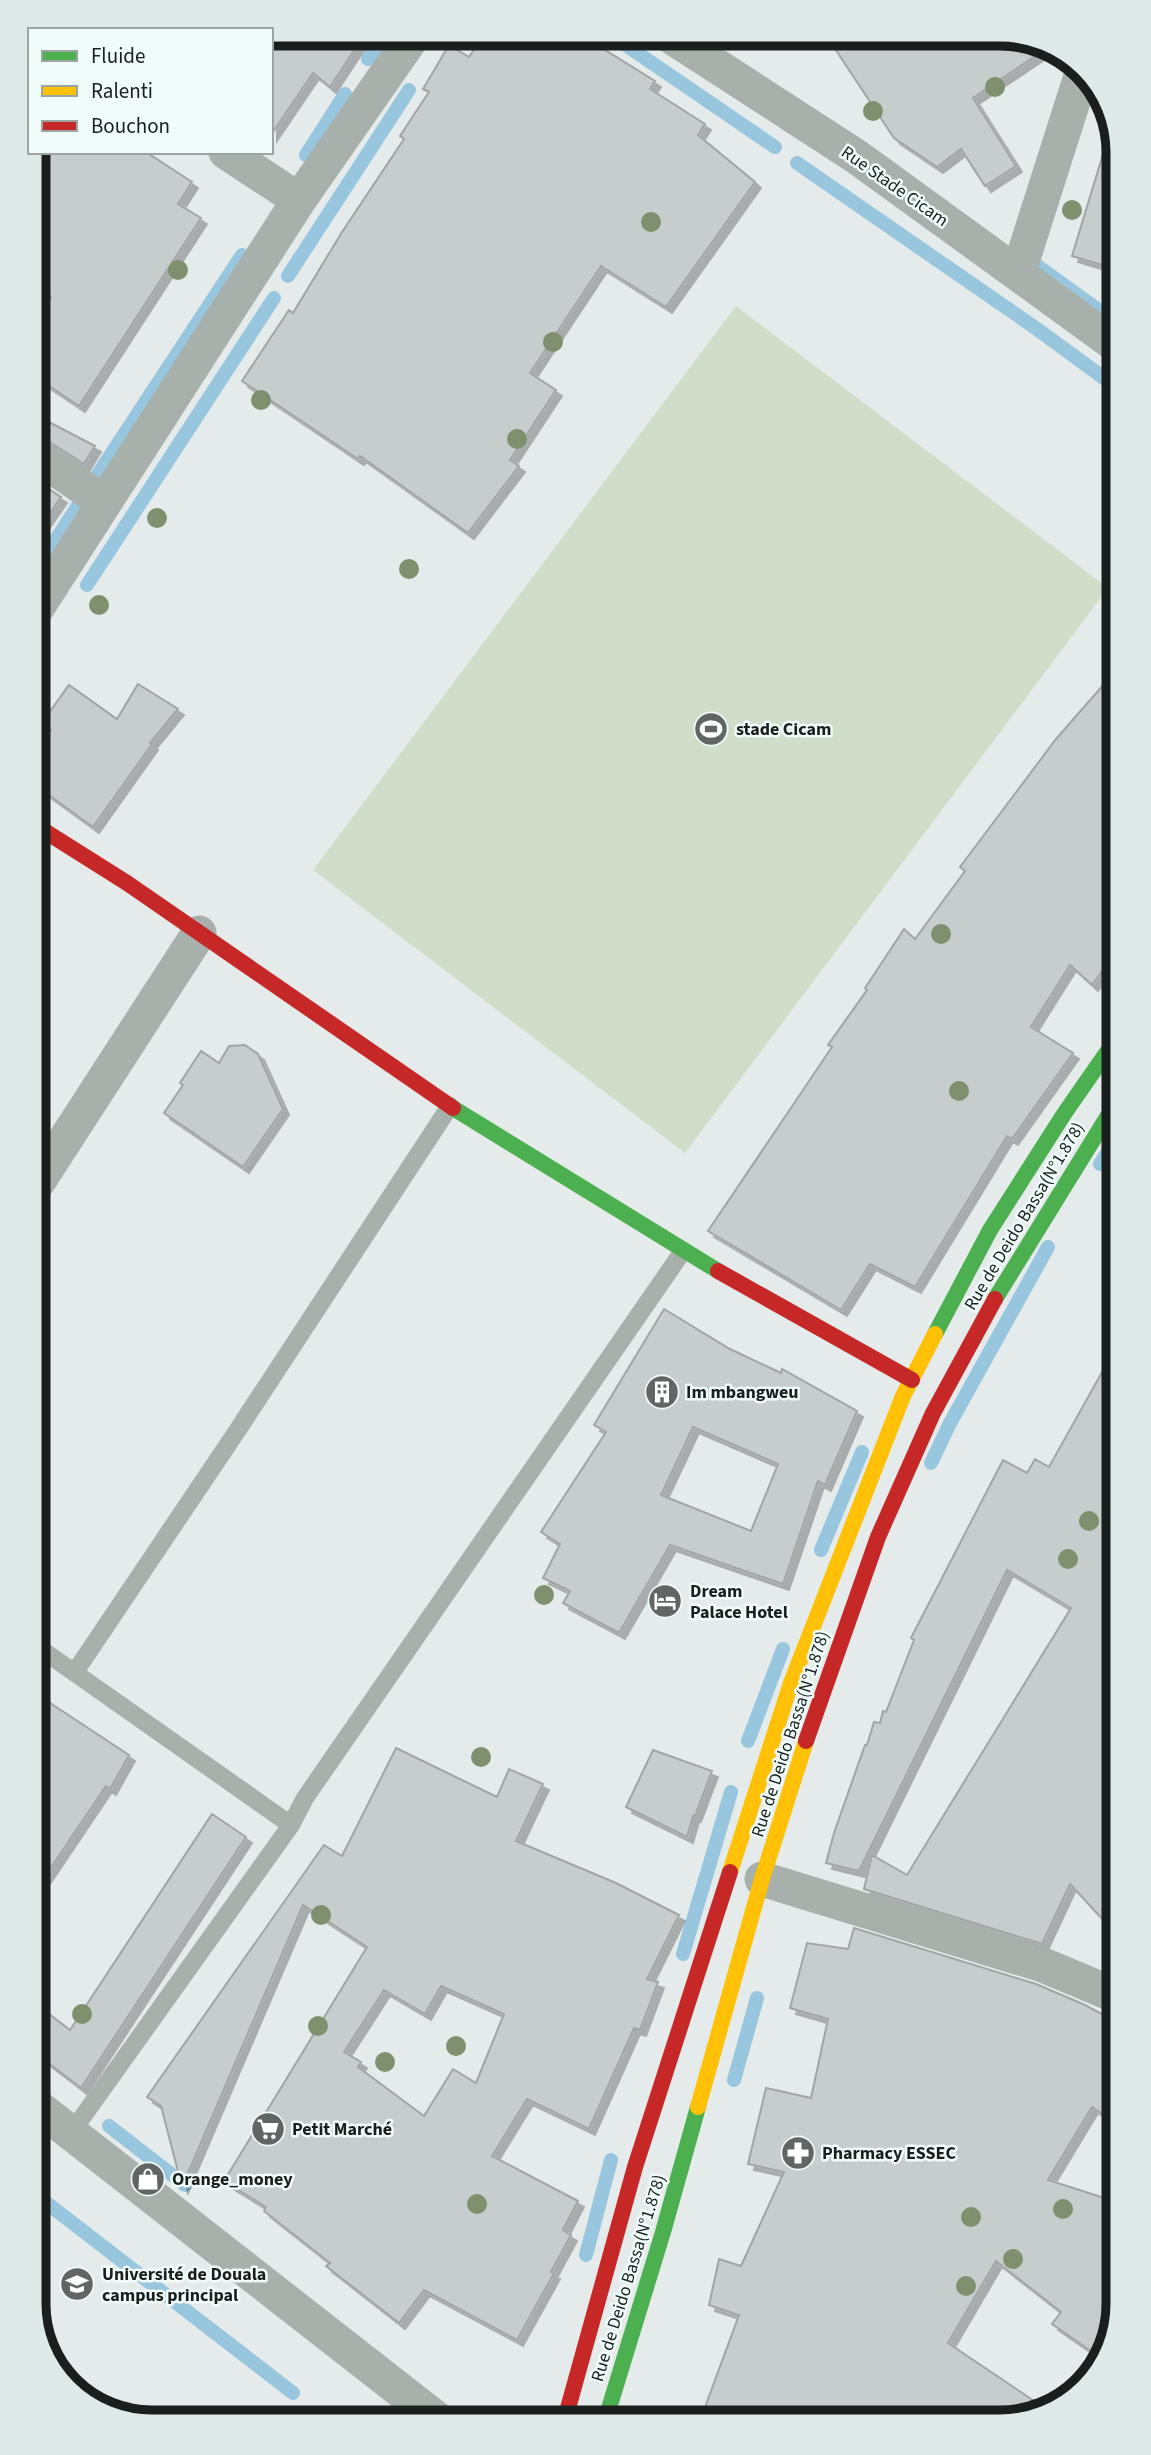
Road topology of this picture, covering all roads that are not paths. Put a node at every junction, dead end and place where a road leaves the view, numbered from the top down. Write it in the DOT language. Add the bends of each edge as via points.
graph roads {
  1 [pos="406,46"];
  2 [pos="686,46"];
  3 [pos="1079,83"];
  4 [pos="229,154"];
  5 [pos="299,200"];
  6 [pos="1018,274"];
  7 [pos="1106,338"];
  8 [pos="46,462"];
  9 [pos="104,502"];
  10 [pos="46,594"];
  11 [pos="46,832"];
  12 [pos="199,933"];
  13 [pos="1106,1054"];
  14 [pos="450,1106"];
  15 [pos="1106,1119"];
  16 [pos="46,1170"];
  17 [pos="682,1251"];
  18 [pos="912,1380"];
  19 [pos="46,1652"];
  20 [pos="75,1672"];
  21 [pos="291,1825"];
  22 [pos="762,1879"];
  23 [pos="1106,1991"];
  24 [pos="46,2113"];
  25 [pos="71,2133"];
  26 [pos="425,2409"];
  27 [pos="567,2409"];
  28 [pos="609,2410"];
  1 -- 5 [label="street"];
  2 -- 6 [label="street, Rue Stade Cicam" via="856,157"];
  3 -- 6 [label="street"];
  4 -- 5 [label="street"];
  5 -- 9 [label="street"];
  6 -- 7 [label="street, Rue Stade Cicam"];
  8 -- 9 [label="street"];
  9 -- 10 [label="street"];
  11 -- 12 [label="main road"];
  12 -- 14 [label="main road"];
  12 -- 16 [label="street"];
  13 -- 18 [label="main road" via="990,1230"];
  14 -- 17 [label="main road"];
  14 -- 20 [label="lane"];
  15 -- 22 [label="main road, Rue de Deido Bassa(N°1.878)" via="1011,1270 933,1413 878,1537"];
  17 -- 18 [label="main road"];
  17 -- 21 [label="lane" via="305,1798"];
  18 -- 27 [label="main road" via="791,1683 635,2167"];
  19 -- 20 [label="lane"];
  20 -- 21 [label="lane"];
  21 -- 25 [label="lane"];
  22 -- 23 [label="street" via="1043,1965"];
  22 -- 28 [label="main road, Rue de Deido Bassa(N°1.878)"];
  24 -- 25 [label="street"];
  25 -- 26 [label="street"];
}
